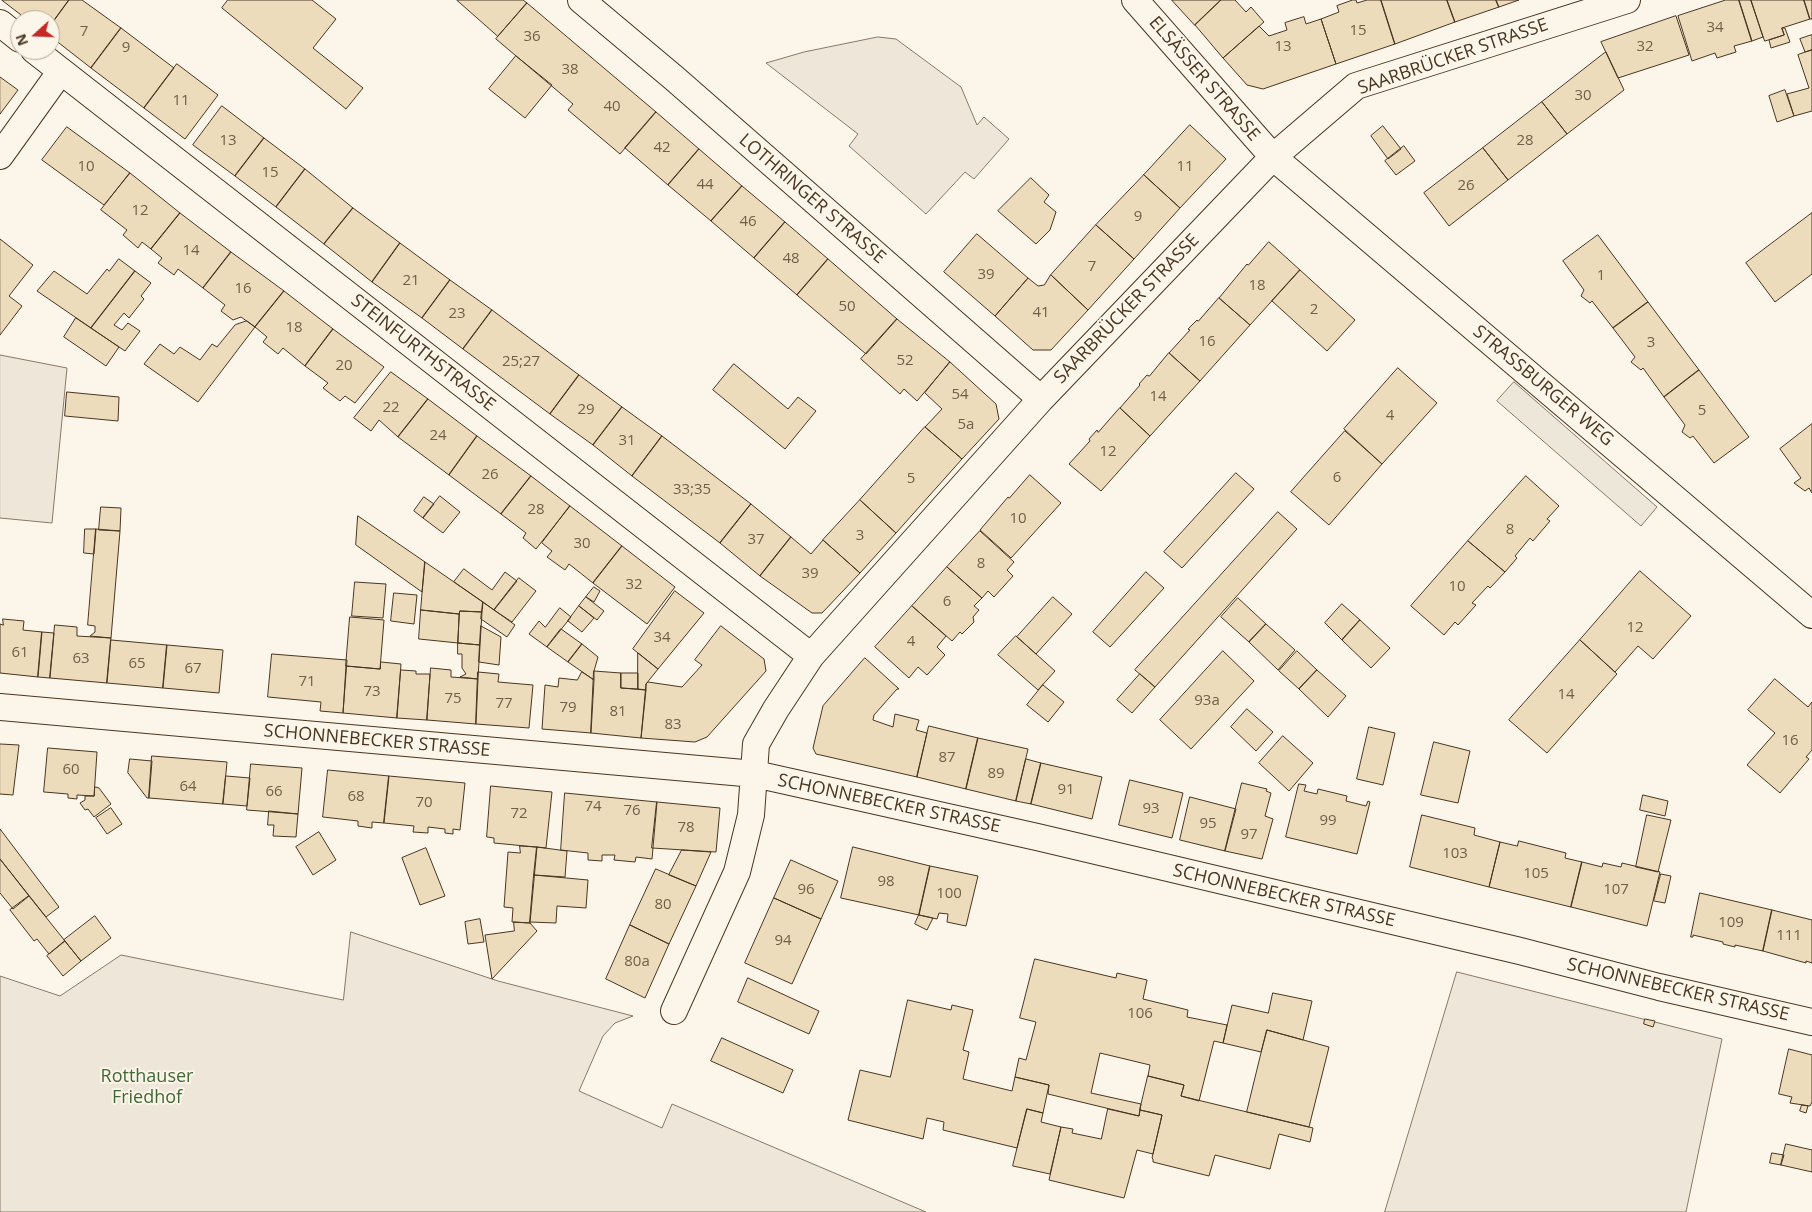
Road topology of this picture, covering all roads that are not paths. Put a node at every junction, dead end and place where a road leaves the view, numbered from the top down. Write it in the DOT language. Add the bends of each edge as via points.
graph roads {
  1 [pos="581,0"];
  2 [pos="1135,0"];
  3 [pos="1627,0"];
  4 [pos="0,23"];
  5 [pos="10,31"];
  6 [pos="47,60"];
  7 [pos="61,71"];
  8 [pos="0,156"];
  9 [pos="1273,157"];
  10 [pos="1041,399"];
  11 [pos="1812,615"];
  12 [pos="811,656"];
  13 [pos="0,707"];
  14 [pos="755,774"];
  15 [pos="674,1011"];
  16 [pos="1812,1022"];
  1 -- 10 [label="street, LOTHRINGER STRASSE"];
  2 -- 9 [label="street, ELSÄSSER STRASSE"];
  3 -- 9 [label="street, SAARBRÜCKER STRASSE" via="1356,86"];
  4 -- 5 [label="street"];
  6 -- 7 [label="street, STEINFURTHSTRASSE"];
  7 -- 8 [label="street"];
  7 -- 12 [label="street, STEINFURTHSTRASSE"];
  9 -- 10 [label="street, SAARBRÜCKER STRASSE"];
  9 -- 11 [label="street, STRASSBURGER WEG"];
  10 -- 12 [label="street, SAARBRÜCKER STRASSE"];
  12 -- 14 [label="street, SAARBRÜCKER STRASSE" via="756,744"];
  13 -- 14 [label="street, SCHONNEBECKER STRASSE"];
  14 -- 15 [label="street, SCHONNEBECKER STRASSE" via="751,815 737,872"];
  14 -- 16 [label="street, SCHONNEBECKER STRASSE" via="1037,837"];
}
